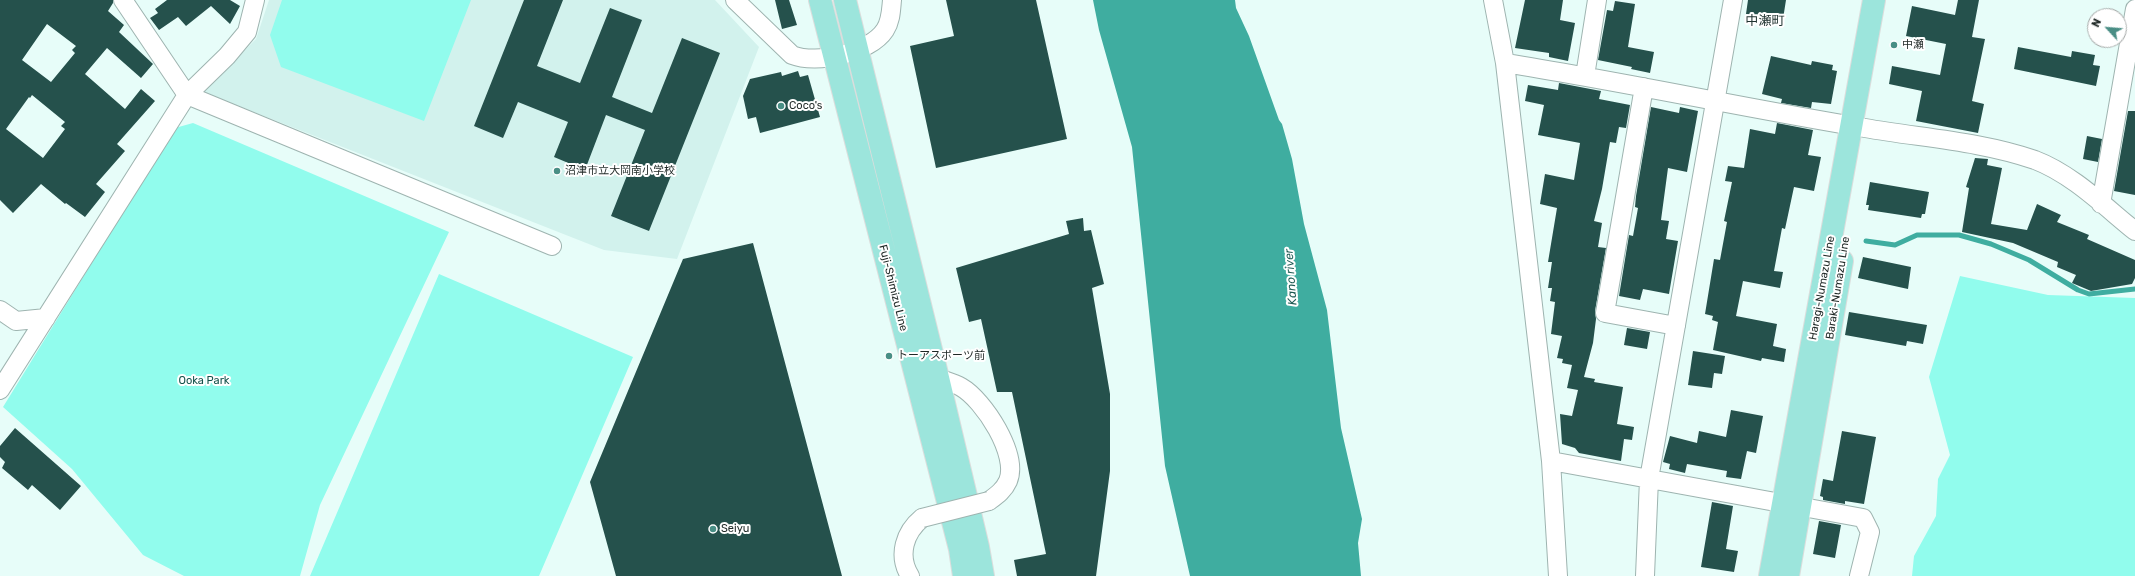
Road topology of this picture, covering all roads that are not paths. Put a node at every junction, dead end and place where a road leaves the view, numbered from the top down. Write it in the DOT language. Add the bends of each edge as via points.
graph roads {
  1 [pos="123,0"];
  2 [pos="255,0"];
  3 [pos="735,0"];
  4 [pos="820,0"];
  5 [pos="845,0"];
  6 [pos="892,0"];
  7 [pos="1493,0"];
  8 [pos="1597,0"];
  9 [pos="1733,0"];
  10 [pos="1874,0"];
  11 [pos="1886,0"];
  12 [pos="2135,9"];
  13 [pos="858,50"];
  14 [pos="834,56"];
  15 [pos="1505,63"];
  16 [pos="1585,76"];
  17 [pos="1644,86"];
  18 [pos="187,95"];
  19 [pos="1716,100"];
  20 [pos="1858,127"];
  21 [pos="2101,204"];
  22 [pos="2135,231"];
  23 [pos="552,246"];
  24 [pos="0,310"];
  25 [pos="46,318"];
  26 [pos="1676,326"];
  27 [pos="938,378"];
  28 [pos="0,390"];
  29 [pos="1551,461"];
  30 [pos="1649,479"];
  31 [pos="1792,504"];
  32 [pos="910,576"];
  33 [pos="964,576"];
  34 [pos="983,576"];
  35 [pos="1558,576"];
  36 [pos="1645,576"];
  37 [pos="1770,576"];
  38 [pos="1788,576"];
  39 [pos="1859,576"];
  1 -- 18 [label="street"];
  2 -- 18 [label="street" via="247,32 227,56"];
  3 -- 14 [label="street" via="792,55 812,60"];
  4 -- 14 [label="main road, Fuji-Shimizu Line"];
  5 -- 13 [label="main road, Fuji-Shimizu Line"];
  6 -- 13 [label="street" via="890,21 886,29 881,36"];
  7 -- 15 [label="street"];
  8 -- 16 [label="street"];
  9 -- 19 [label="street"];
  10 -- 20 [label="main road"];
  11 -- 20 [label="main road, Baraki-Numazu Line"];
  12 -- 21 [label="street"];
  13 -- 14 [label="street"];
  13 -- 27 [label="main road, Fuji-Shimizu Line"];
  14 -- 33 [label="main road, Fuji-Shimizu Line" via="956,534"];
  15 -- 16 [label="street"];
  15 -- 29 [label="street"];
  16 -- 17 [label="street"];
  17 -- 19 [label="street"];
  17 -- 26 [label="street" via="1605,313"];
  18 -- 23 [label="street"];
  18 -- 25 [label="street"];
  19 -- 20 [label="street"];
  19 -- 26 [label="street"];
  20 -- 21 [label="street" via="1989,148 2036,161 2066,176"];
  20 -- 31 [label="main road, Baraki-Numazu Line"];
  21 -- 22 [label="street"];
  24 -- 25 [label="street" via="16,321"];
  25 -- 28 [label="street"];
  26 -- 30 [label="street"];
  27 -- 32 [label="street, bridge" via="962,387 995,424 1008,450 1009,480 1004,489 989,501 922,518 915,524 903,549 903,559"];
  27 -- 34 [label="main road, Fuji-Shimizu Line"];
  29 -- 30 [label="street"];
  29 -- 35 [label="street"];
  30 -- 31 [label="street"];
  30 -- 36 [label="street"];
  31 -- 37 [label="main road"];
  31 -- 38 [label="main road, Baraki-Numazu Line"];
  31 -- 39 [label="street" via="1863,518 1870,532"];
}
